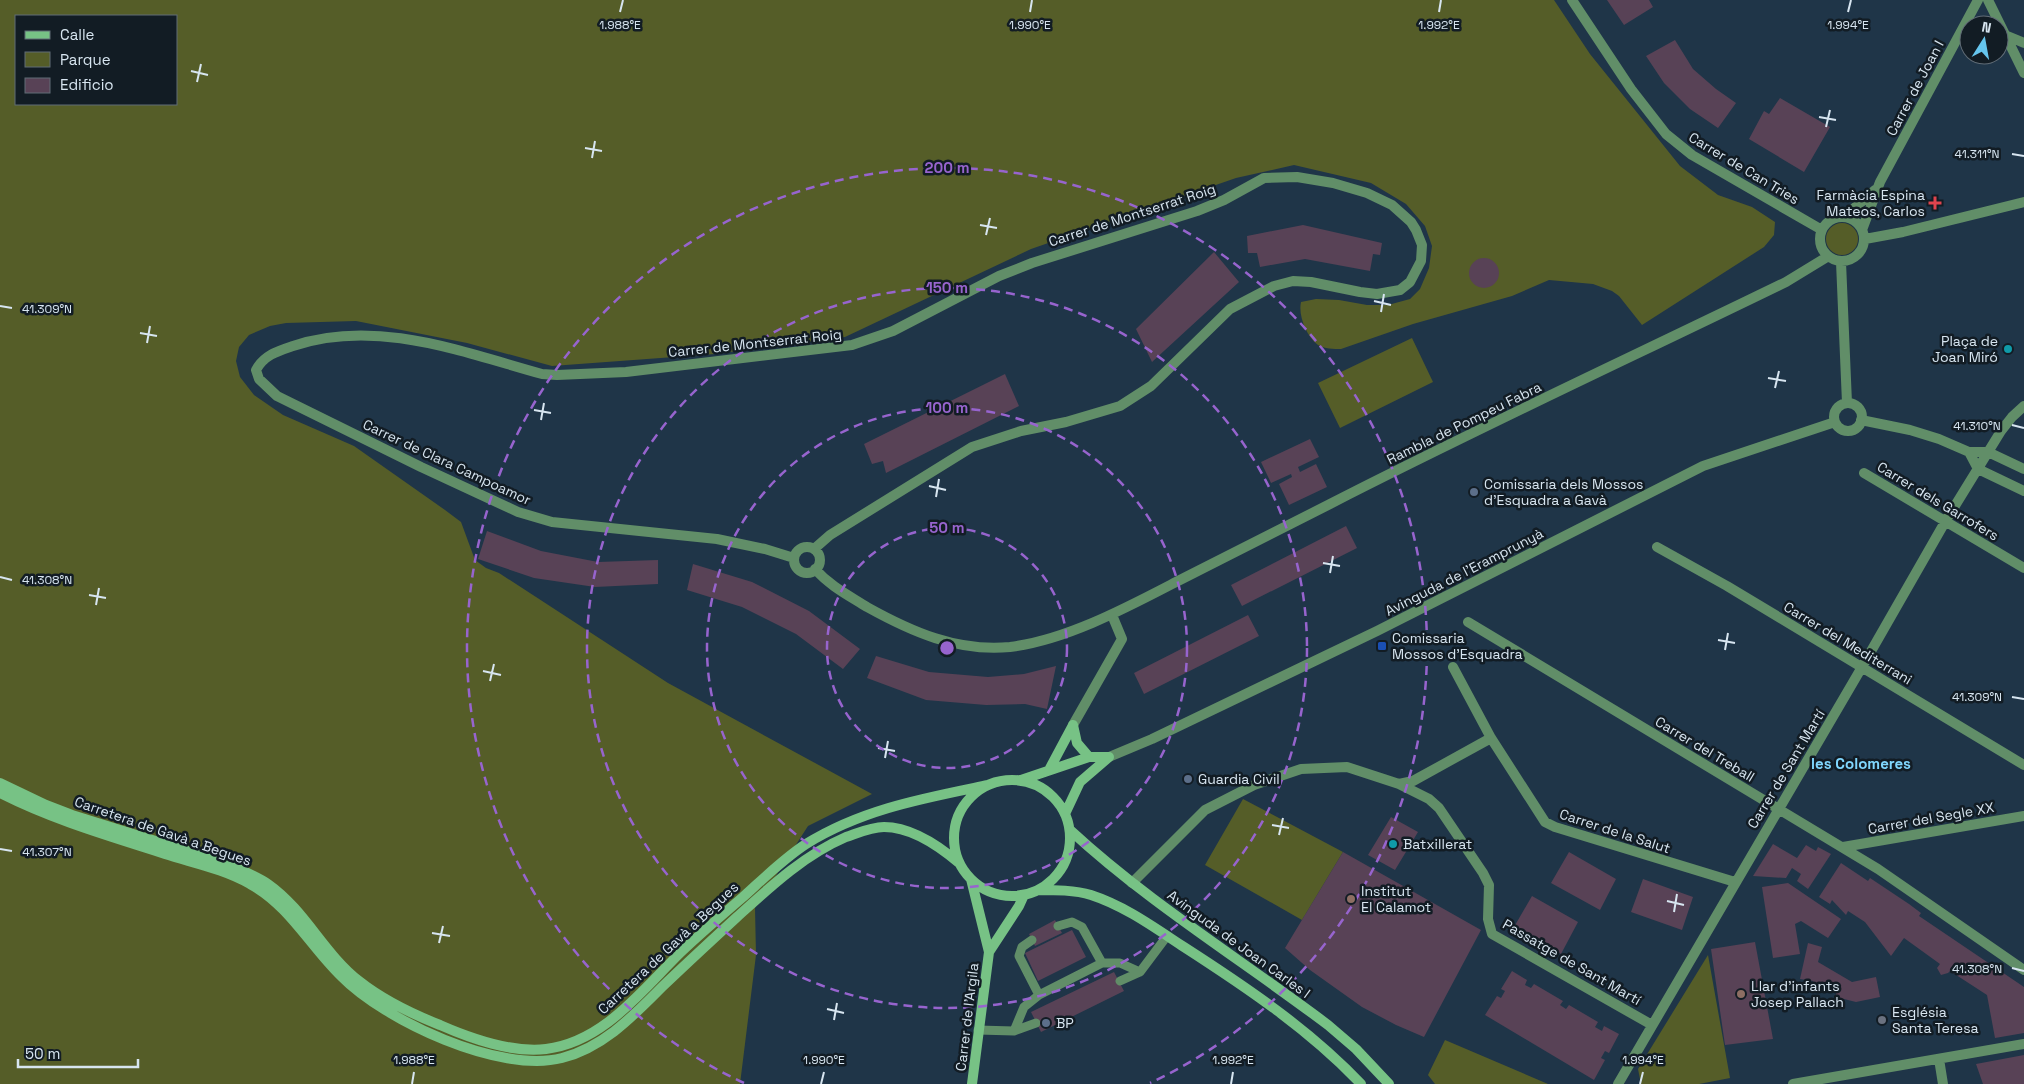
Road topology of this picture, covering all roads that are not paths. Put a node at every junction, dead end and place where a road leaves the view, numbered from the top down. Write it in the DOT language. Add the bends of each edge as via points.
graph roads {
  1 [pos="1572,0"];
  2 [pos="1978,0"];
  3 [pos="1988,0"];
  4 [pos="1995,15"];
  5 [pos="2009,37"];
  6 [pos="2009,43"];
  7 [pos="2024,43"];
  8 [pos="2024,73"];
  9 [pos="1877,188"];
  10 [pos="2024,202"];
  11 [pos="1844,217"];
  12 [pos="1822,230"];
  13 [pos="1863,234"];
  14 [pos="1827,256"];
  15 [pos="1842,262"];
  16 [pos="256,370"];
  17 [pos="1847,403"];
  18 [pos="2024,406"];
  19 [pos="1861,420"];
  20 [pos="1835,422"];
  21 [pos="1969,452"];
  22 [pos="1988,452"];
  23 [pos="1978,469"];
  24 [pos="2024,469"];
  25 [pos="1864,473"];
  26 [pos="2024,491"];
  27 [pos="1945,522"];
  28 [pos="1657,546"];
  29 [pos="814,549"];
  30 [pos="794,558"];
  31 [pos="2024,568"];
  32 [pos="816,569"];
  33 [pos="1112,615"];
  34 [pos="1468,622"];
  35 [pos="1453,667"];
  36 [pos="1862,667"];
  37 [pos="1073,725"];
  38 [pos="1491,738"];
  39 [pos="1089,757"];
  40 [pos="1109,757"];
  41 [pos="2024,765"];
  42 [pos="1049,770"];
  43 [pos="1020,780"];
  44 [pos="0,783"];
  45 [pos="1399,784"];
  46 [pos="988,785"];
  47 [pos="0,794"];
  48 [pos="1779,809"];
  49 [pos="1065,814"];
  50 [pos="2024,816"];
  51 [pos="1070,830"];
  52 [pos="1843,847"];
  53 [pos="959,862"];
  54 [pos="971,879"];
  55 [pos="1735,882"];
  56 [pos="1132,883"];
  57 [pos="1038,890"];
  58 [pos="1024,895"];
  59 [pos="1058,926"];
  60 [pos="1167,936"];
  61 [pos="1032,940"];
  62 [pos="989,952"];
  63 [pos="1102,963"];
  64 [pos="2024,970"];
  65 [pos="1140,972"];
  66 [pos="1120,981"];
  67 [pos="1039,995"];
  68 [pos="1036,1023"];
  69 [pos="1652,1025"];
  70 [pos="978,1030"];
  71 [pos="1014,1032"];
  72 [pos="2024,1044"];
  73 [pos="1940,1058"];
  74 [pos="1626,1079"];
  75 [pos="972,1084"];
  76 [pos="1361,1084"];
  77 [pos="1389,1084"];
  78 [pos="1618,1084"];
  79 [pos="1793,1084"];
  80 [pos="1943,1084"];
  1 -- 12 [label="street, Carrer de Can Tries" via="1631,89 1666,134 1692,155"];
  2 -- 9 [label="street, Carrer de Joan I"];
  3 -- 4 [label="street"];
  5 -- 7 [label="street"];
  6 -- 8 [label="street"];
  9 -- 11 [label="street, Carrer de Joan I"];
  9 -- 13 [label="street, Carrer de Joan I"];
  10 -- 13 [label="street" via="1903,232"];
  11 -- 12 [label="street" via="1834,218"];
  11 -- 13 [label="street" via="1853,220"];
  12 -- 14 [label="street" via="1820,246"];
  13 -- 15 [label="street" via="1860,253"];
  14 -- 15 [label="street"];
  14 -- 33 [label="street, Rambla de Pompeu Fabra" via="1786,282 1350,494"];
  15 -- 17 [label="street"];
  16 -- 29 [label="street, Carrer de Montserrat Roig" via="261,361 283,350 341,336 380,336 422,342 542,374 557,375 626,372 826,350 893,331 999,276 1203,209 1264,178 1297,177 1366,193 1392,205 1416,230 1422,244 1421,261 1410,282 1400,290 1377,294 1293,281 1274,286 1230,309 1151,386 1120,406 972,447 830,535"];
  16 -- 30 [label="street, Carrer de Clara Campoamor" via="259,379 277,396 518,512 552,522 717,539 765,548"];
  17 -- 19 [label="street" via="1858,407"];
  17 -- 20 [label="street" via="1836,410"];
  18 -- 22 [label="street, Carrer de Sant Martí" via="2012,417"];
  19 -- 20 [label="street" via="1857,427 1848,431"];
  19 -- 21 [label="street" via="1910,430"];
  20 -- 40 [label="street, Avinguda de l'Eramprunyà" via="1703,466 1378,631"];
  21 -- 22 [label="street"];
  21 -- 23 [label="street"];
  22 -- 23 [label="street, Carrer de Sant Martí"];
  22 -- 24 [label="street"];
  23 -- 26 [label="street"];
  23 -- 27 [label="street, Carrer de Sant Martí"];
  25 -- 27 [label="street, Carrer dels Garrofers"];
  27 -- 31 [label="street, Carrer dels Garrofers"];
  27 -- 36 [label="street, Carrer de Sant Martí"];
  28 -- 36 [label="street, Carrer del Mediterrani"];
  29 -- 30 [label="street" via="801,548"];
  29 -- 32 [label="street" via="820,558"];
  30 -- 32 [label="street" via="795,566 801,571"];
  32 -- 33 [label="street" via="833,587 899,625 926,637 970,646 1012,646 1050,638"];
  33 -- 37 [label="street" via="1122,639"];
  34 -- 48 [label="street, Carrer del Treball"];
  35 -- 38 [label="street, Carrer de la Salut"];
  36 -- 41 [label="street, Carrer del Mediterrani"];
  36 -- 48 [label="street, Carrer de Sant Martí"];
  37 -- 39 [label="main road" via="1077,743"];
  37 -- 42 [label="main road"];
  38 -- 45 [label="street" via="1413,781"];
  38 -- 55 [label="street, Carrer de la Salut" via="1545,822"];
  39 -- 40 [label="main road"];
  39 -- 42 [label="main road"];
  40 -- 49 [label="main road" via="1080,782"];
  42 -- 43 [label="main road"];
  43 -- 46 [label="main road"];
  43 -- 49 [label="main road" via="1047,792"];
  44 -- 46 [label="main road, Carretera de Gavà a Begues" via="46,805 246,872 269,885 299,913 359,981 402,1008 440,1026 494,1044 531,1050 565,1046 614,1019 683,951 806,845 856,818 886,808"];
  45 -- 56 [label="street, Passatge de Sant Martí" via="1347,767 1301,769 1254,785 1205,810"];
  45 -- 69 [label="street, Passatge de Sant Martí" via="1422,794 1439,808 1483,874 1489,885 1488,919 1492,934"];
  46 -- 53 [label="main road" via="971,797 959,814 954,828"];
  47 -- 53 [label="main road, Carretera de Gavà a Begues" via="70,824 250,884 295,922 339,975 370,1001 434,1035 498,1057 527,1062 561,1058 586,1050 617,1030 758,897 806,859 833,843 861,831 885,827 919,836"];
  48 -- 52 [label="street, Carrer del Treball"];
  48 -- 55 [label="street, Carrer de Sant Martí"];
  49 -- 51 [label="main road"];
  50 -- 52 [label="street, Carrer del Segle XX"];
  51 -- 56 [label="main road, Avinguda de Joan Carles I"];
  51 -- 57 [label="main road" via="1063,865 1050,882"];
  52 -- 64 [label="street, Carrer del Treball"];
  53 -- 54 [label="main road"];
  54 -- 58 [label="main road" via="996,894"];
  54 -- 62 [label="main road, Carrer de l'Argila"];
  55 -- 69 [label="street, Carrer de Sant Martí"];
  56 -- 77 [label="main road, Avinguda de Joan Carles I" via="1328,1025"];
  57 -- 58 [label="main road"];
  57 -- 60 [label="main road" via="1090,894"];
  58 -- 62 [label="main road, Carrer de l'Argila"];
  59 -- 63 [label="lane" via="1072,922 1082,927"];
  60 -- 65 [label="lane"];
  60 -- 76 [label="main road" via="1316,1040"];
  61 -- 67 [label="lane" via="1022,947 1019,956"];
  62 -- 70 [label="main road, Carrer de l'Argila"];
  63 -- 65 [label="lane" via="1120,963"];
  63 -- 67 [label="lane"];
  65 -- 66 [label="lane"];
  67 -- 71 [label="lane" via="1024,1007"];
  68 -- 71 [label="lane"];
  69 -- 74 [label="street, Carrer de Sant Martí"];
  70 -- 71 [label="lane"];
  70 -- 75 [label="main road, Carrer de l'Argila"];
  72 -- 73 [label="street"];
  73 -- 79 [label="street"];
  73 -- 80 [label="street"];
  74 -- 78 [label="street, Carrer de Sant Martí"];
}
